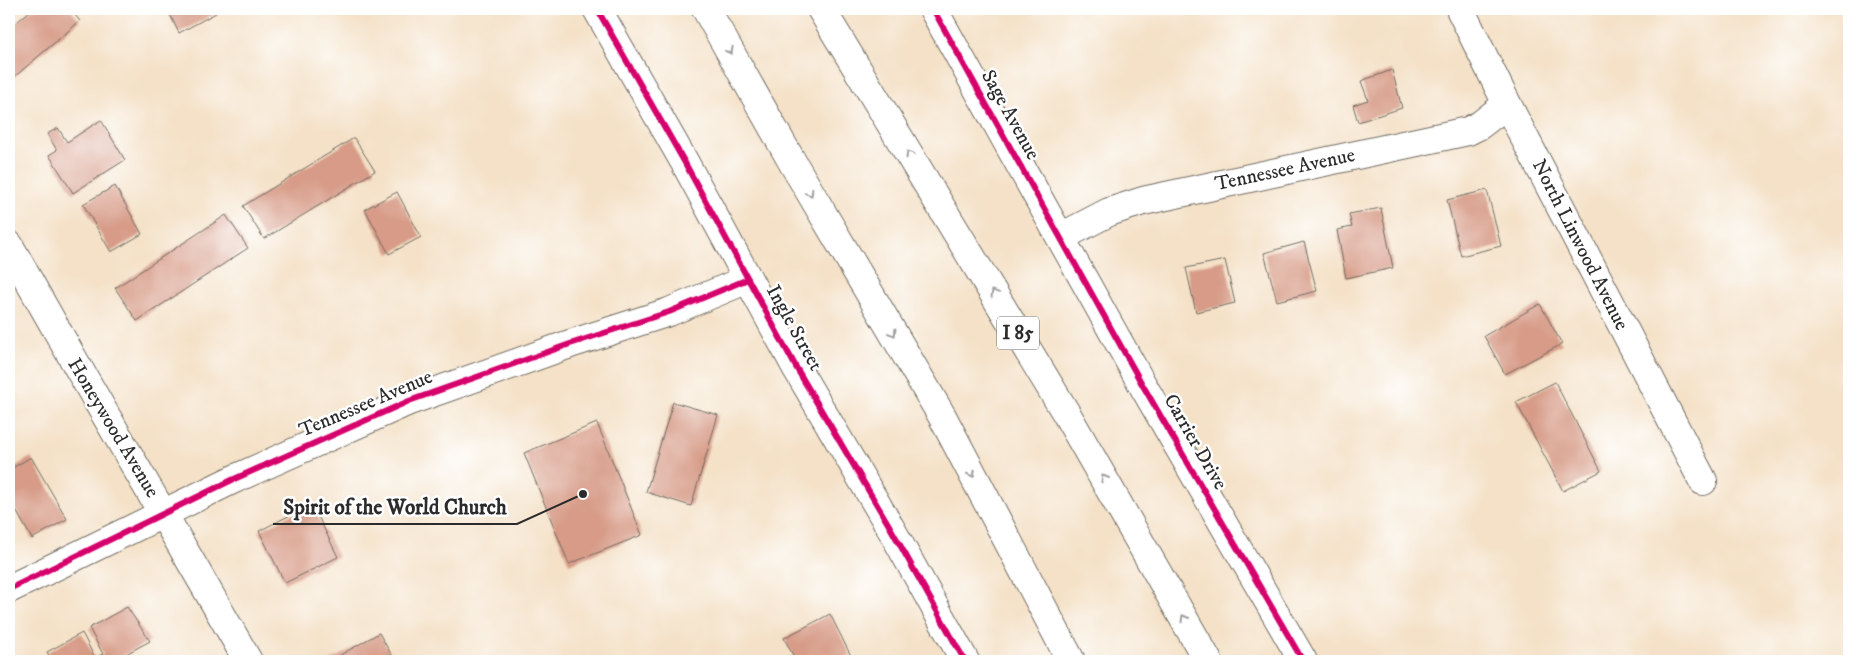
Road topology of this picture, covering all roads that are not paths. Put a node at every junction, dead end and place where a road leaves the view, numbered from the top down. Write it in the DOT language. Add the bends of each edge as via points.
graph roads {
  1 [pos="597,9"];
  2 [pos="706,9"];
  3 [pos="821,9"];
  4 [pos="932,9"];
  5 [pos="1460,9"];
  6 [pos="1507,104"];
  7 [pos="1060,237"];
  8 [pos="9,245"];
  9 [pos="748,279"];
  10 [pos="1703,481"];
  11 [pos="164,514"];
  12 [pos="9,589"];
  13 [pos="248,661"];
  14 [pos="964,661"];
  15 [pos="1071,661"];
  16 [pos="1208,661"];
  17 [pos="1303,661"];
  1 -- 9 [label="main road, Ingle Street"];
  2 -- 15 [label="main road, one-way" via="942,416"];
  16 -- 3 [label="main road, I 85, one-way" via="1066,413"];
  4 -- 7 [label="main road, Sage Avenue"];
  5 -- 6 [label="main road, North Linwood Avenue"];
  6 -- 7 [label="main road, Tennessee Avenue" via="1480,126 1468,131 1143,201 1110,212"];
  6 -- 10 [label="main road, North Linwood Avenue"];
  7 -- 17 [label="main road, Carrier Drive"];
  8 -- 11 [label="main road, Honeywood Avenue"];
  9 -- 11 [label="main road, Tennessee Avenue" via="669,312 409,401"];
  9 -- 14 [label="main road, Ingle Street"];
  11 -- 12 [label="main road, Tennessee Avenue"];
  11 -- 13 [label="main road, Honeywood Avenue"];
}
